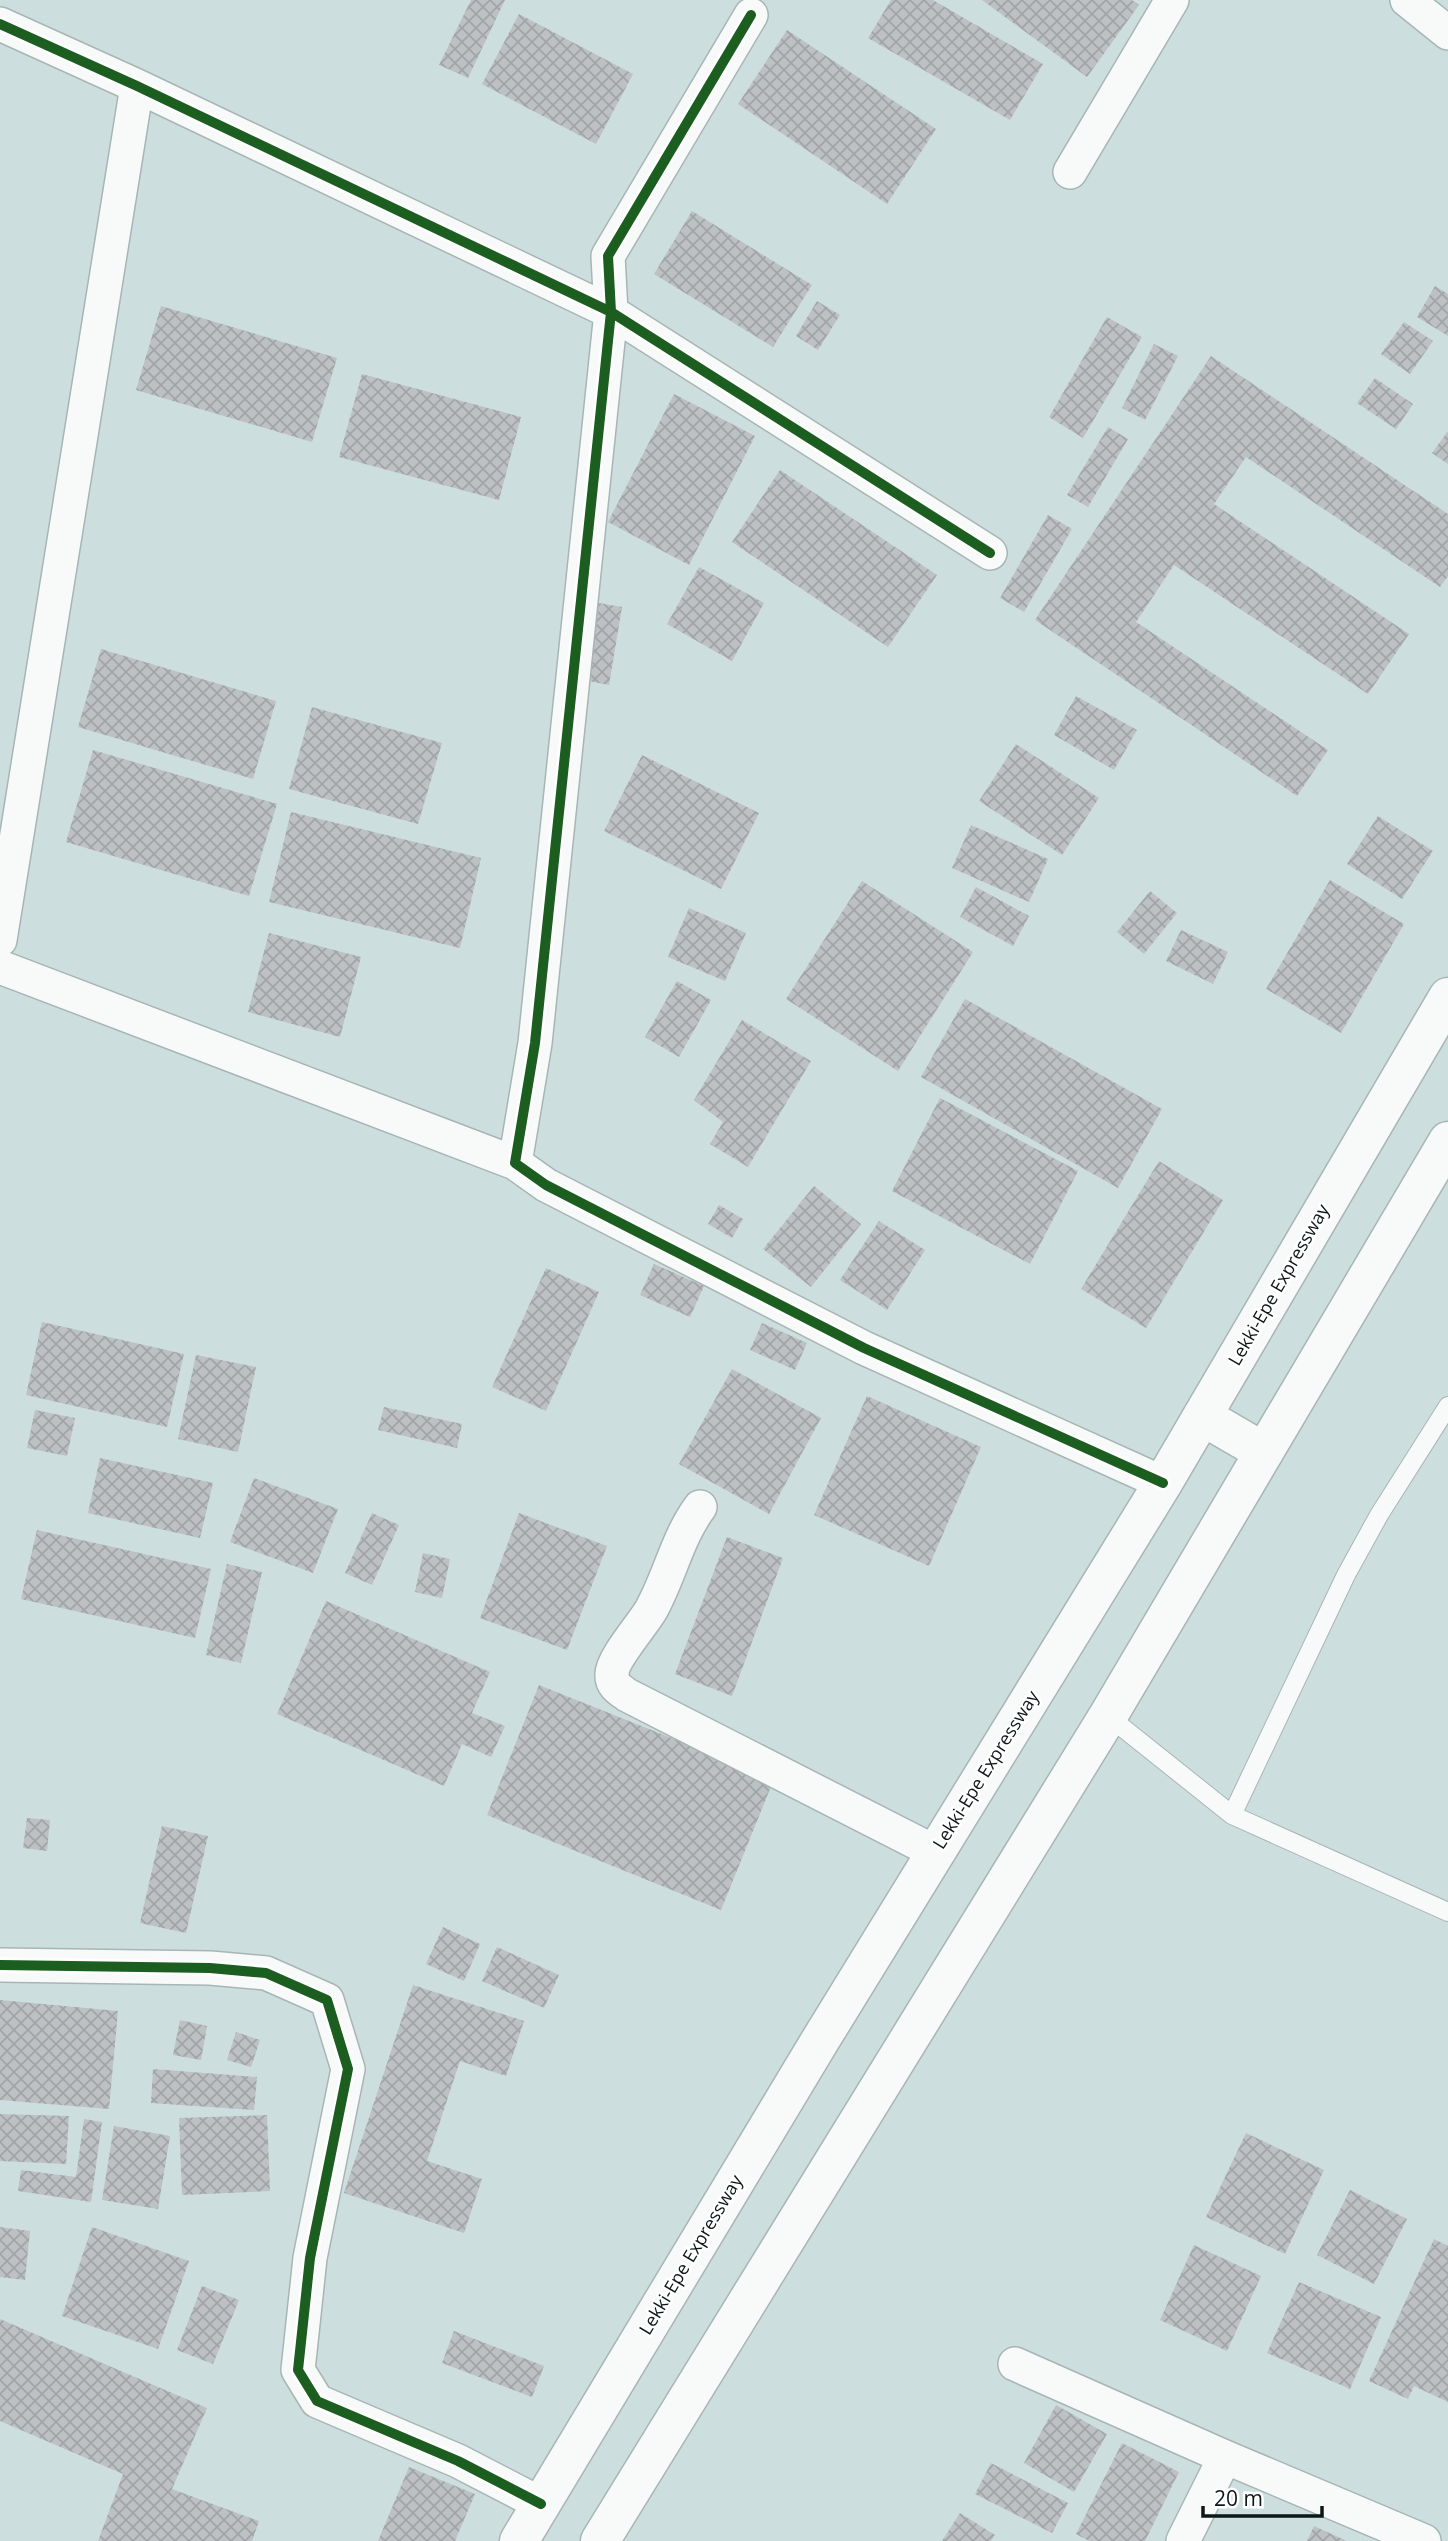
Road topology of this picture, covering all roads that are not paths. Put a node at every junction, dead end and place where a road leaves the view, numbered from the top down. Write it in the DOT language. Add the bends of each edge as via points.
graph roads {
  1 [pos="1172,0"];
  2 [pos="1408,0"];
  3 [pos="751,15"];
  4 [pos="0,24"];
  5 [pos="1448,33"];
  6 [pos="137,86"];
  7 [pos="1070,172"];
  8 [pos="611,312"];
  9 [pos="990,553"];
  10 [pos="0,940"];
  11 [pos="0,967"];
  12 [pos="1448,997"];
  13 [pos="1448,1141"];
  14 [pos="515,1163"];
  15 [pos="1448,1406"];
  16 [pos="1202,1416"];
  17 [pos="1264,1452"];
  18 [pos="1163,1483"];
  19 [pos="700,1507"];
  20 [pos="1108,1716"];
  21 [pos="1232,1815"];
  22 [pos="935,1853"];
  23 [pos="1448,1912"];
  24 [pos="0,1965"];
  25 [pos="1015,2364"];
  26 [pos="1225,2458"];
  27 [pos="541,2504"];
  28 [pos="519,2541"];
  29 [pos="600,2541"];
  30 [pos="1183,2541"];
  31 [pos="1424,2541"];
  1 -- 7 [label="street"];
  2 -- 5 [label="street"];
  3 -- 8 [label="street" via="608,256"];
  4 -- 6 [label="street"];
  6 -- 8 [label="street"];
  6 -- 10 [label="street"];
  8 -- 9 [label="street"];
  8 -- 14 [label="street" via="535,1043"];
  11 -- 14 [label="street"];
  12 -- 16 [label="highway, Lekki-Epe Expressway"];
  13 -- 17 [label="highway"];
  14 -- 18 [label="street" via="546,1185 864,1348"];
  15 -- 21 [label="lane" via="1346,1576"];
  16 -- 17 [label="highway"];
  16 -- 18 [label="highway, Lekki-Epe Expressway"];
  17 -- 20 [label="highway"];
  18 -- 22 [label="highway, Lekki-Epe Expressway"];
  19 -- 22 [label="street" via="687,1525 652,1608 617,1661 614,1686"];
  20 -- 21 [label="lane"];
  20 -- 29 [label="highway"];
  21 -- 23 [label="lane"];
  22 -- 27 [label="highway, Lekki-Epe Expressway"];
  24 -- 27 [label="street" via="266,1973 327,2000 348,2069 310,2258 298,2370 317,2401"];
  25 -- 26 [label="street"];
  26 -- 30 [label="street"];
  26 -- 31 [label="street"];
  27 -- 28 [label="highway, Lekki-Epe Expressway"];
}
